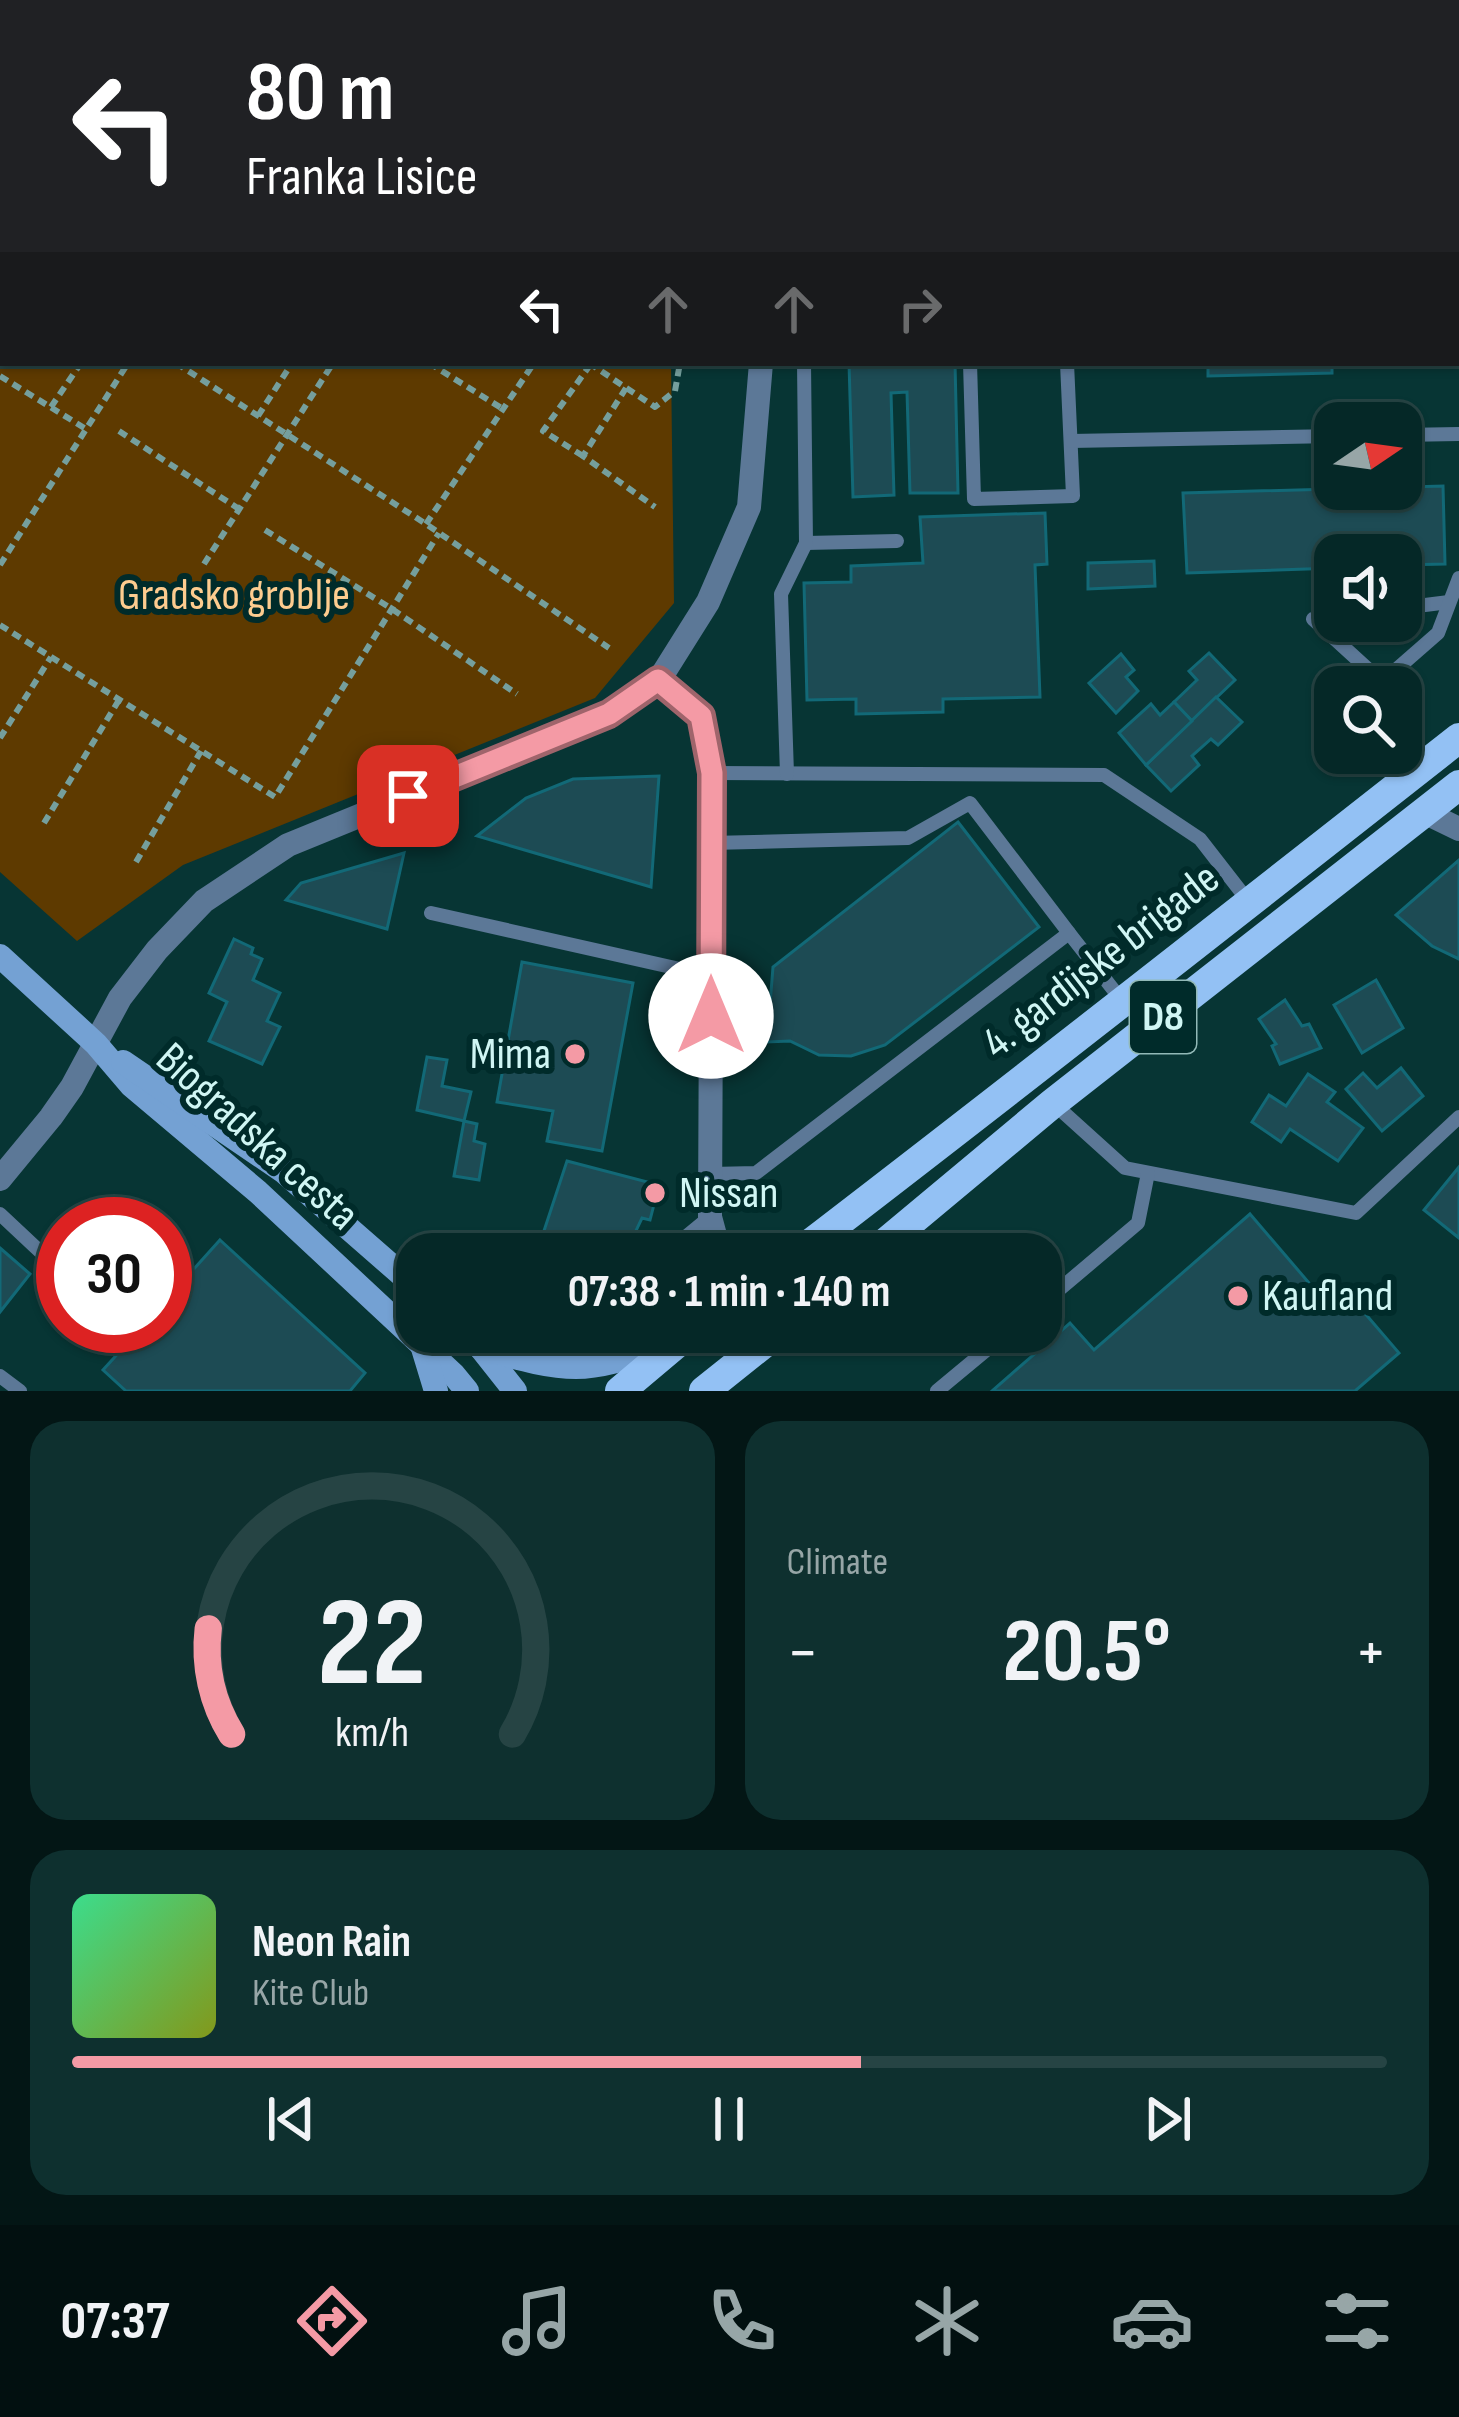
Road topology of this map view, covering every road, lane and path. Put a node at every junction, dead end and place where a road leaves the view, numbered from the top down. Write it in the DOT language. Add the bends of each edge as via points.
graph roads {
  1 [pos="78,366"];
  2 [pos="126,366"];
  3 [pos="181,366"];
  4 [pos="290,366"];
  5 [pos="331,366"];
  6 [pos="434,366"];
  7 [pos="532,366"];
  8 [pos="589,366"];
  9 [pos="593,366"];
  10 [pos="679,366"];
  11 [pos="761,366"];
  12 [pos="804,366"];
  13 [pos="970,366"];
  14 [pos="1067,366"];
  15 [pos="1,377"];
  16 [pos="626,388"];
  17 [pos="51,407"];
  18 [pos="503,409"];
  19 [pos="258,416"];
  20 [pos="86,429"];
  21 [pos="119,431"];
  22 [pos="286,434"];
  23 [pos="1459,434"];
  24 [pos="1422,435"];
  25 [pos="1314,436"];
  26 [pos="1071,441"];
  27 [pos="583,456"];
  28 [pos="655,507"];
  29 [pos="239,509"];
  30 [pos="426,524"];
  31 [pos="265,530"];
  32 [pos="440,533"];
  33 [pos="897,541"];
  34 [pos="806,543"];
  35 [pos="204,564"];
  36 [pos="0,565"];
  37 [pos="1459,578"];
  38 [pos="1449,602"];
  39 [pos="1422,605"];
  40 [pos="392,609"];
  41 [pos="0,625"];
  42 [pos="1338,642"];
  43 [pos="609,648"];
  44 [pos="51,657"];
  45 [pos="658,680"];
  46 [pos="517,694"];
  47 [pos="119,700"];
  48 [pos="0,738"];
  49 [pos="1459,738"];
  50 [pos="201,751"];
  51 [pos="712,773"];
  52 [pos="787,774"];
  53 [pos="1459,785"];
  54 [pos="1447,819"];
  55 [pos="44,823"];
  56 [pos="711,843"];
  57 [pos="136,862"];
  58 [pos="1249,902"];
  59 [pos="431,913"];
  60 [pos="1069,933"];
  61 [pos="0,956"];
  62 [pos="711,976"];
  63 [pos="1123,1002"];
  64 [pos="96,1044"];
  65 [pos="1053,1103"];
  66 [pos="1459,1117"];
  67 [pos="1148,1173"];
  68 [pos="710,1174"];
  69 [pos="0,1179"];
  70 [pos="0,1214"];
  71 [pos="710,1216"];
  72 [pos="689,1233"];
  73 [pos="714,1233"];
  74 [pos="824,1233"];
  75 [pos="897,1233"];
  76 [pos="36,1248"];
  77 [pos="396,1270"];
  78 [pos="1062,1287"];
  79 [pos="396,1319"];
  80 [pos="425,1353"];
  81 [pos="432,1353"];
  82 [pos="484,1353"];
  83 [pos="509,1353"];
  84 [pos="640,1353"];
  85 [pos="664,1353"];
  86 [pos="752,1353"];
  87 [pos="983,1353"];
  88 [pos="0,1376"];
  89 [pos="20,1391"];
  90 [pos="436,1391"];
  91 [pos="467,1391"];
  92 [pos="515,1391"];
  93 [pos="620,1391"];
  94 [pos="704,1391"];
  95 [pos="937,1391"];
  1 -- 17 [label="path"];
  2 -- 20 [label="path"];
  3 -- 19 [label="path"];
  4 -- 19 [label="path"];
  5 -- 22 [label="path"];
  6 -- 18 [label="path"];
  7 -- 18 [label="path"];
  8 -- 27 [label="path" via="543,431"];
  9 -- 16 [label="path"];
  10 -- 16 [label="path" via="674,391 656,407"];
  11 -- 45 [label="street" via="749,507 708,602"];
  12 -- 34 [label="lane"];
  13 -- 26 [label="lane" via="974,499 1073,496"];
  14 -- 26 [label="lane"];
  15 -- 17 [label="path"];
  16 -- 27 [label="path"];
  17 -- 20 [label="path"];
  18 -- 30 [label="path"];
  19 -- 22 [label="path"];
  20 -- 36 [label="path"];
  21 -- 29 [label="path"];
  22 -- 29 [label="path"];
  22 -- 30 [label="path"];
  23 -- 24 [label="lane"];
  25 -- 26 [label="lane"];
  27 -- 28 [label="path"];
  29 -- 35 [label="path"];
  30 -- 32 [label="path"];
  31 -- 40 [label="path"];
  32 -- 40 [label="path"];
  32 -- 43 [label="path"];
  33 -- 34 [label="lane"];
  34 -- 52 [label="lane" via="781,594"];
  37 -- 38 [label="lane"];
  38 -- 39 [label="lane"];
  38 -- 42 [label="lane" via="1438,633 1382,682"];
  40 -- 46 [label="path"];
  40 -- 50 [label="path" via="275,797"];
  41 -- 44 [label="path"];
  44 -- 47 [label="path"];
  44 -- 48 [label="path"];
  45 -- 51 [label="street" via="701,716"];
  45 -- 64 [label="street" via="609,714 288,845 204,901 120,998"];
  47 -- 50 [label="path"];
  47 -- 55 [label="path"];
  49 -- 58 [label="main road, 4. gardijske brigade / D8"];
  50 -- 57 [label="path"];
  51 -- 52 [label="lane"];
  51 -- 56 [label="street"];
  52 -- 58 [label="lane" via="1104,775 1200,839"];
  53 -- 54 [label="main road, 4. gardijske brigade / D8"];
  54 -- 65 [label="main road, 4. gardijske brigade / D8"];
  56 -- 60 [label="lane" via="908,838 970,803"];
  56 -- 62 [label="street"];
  58 -- 63 [label="main road, 4. gardijske brigade / D8"];
  59 -- 62 [label="lane"];
  60 -- 63 [label="lane"];
  60 -- 68 [label="lane" via="756,1173"];
  61 -- 64 [label="main road, Biogradska cesta"];
  62 -- 68 [label="street"];
  63 -- 74 [label="main road, 4. gardijske brigade / D8"];
  64 -- 69 [label="street"];
  64 -- 77 [label="main road, Biogradska cesta" via="283,1171"];
  64 -- 79 [label="main road, Biogradska cesta" via="130,1085"];
  65 -- 67 [label="lane" via="1124,1168"];
  65 -- 75 [label="main road, 4. gardijske brigade / D8"];
  66 -- 67 [label="lane" via="1356,1214"];
  67 -- 78 [label="lane" via="1138,1223"];
  68 -- 71 [label="street"];
  70 -- 76 [label="lane"];
  71 -- 72 [label="lane"];
  71 -- 73 [label="street"];
  80 -- 90 [label="main road"];
  81 -- 91 [label="main road, Biogradska cesta"];
  82 -- 92 [label="main road"];
  83 -- 84 [label="main road" via="578,1367"];
  85 -- 93 [label="main road"];
  86 -- 94 [label="main road"];
  87 -- 95 [label="lane"];
  88 -- 89 [label="lane"];
}
